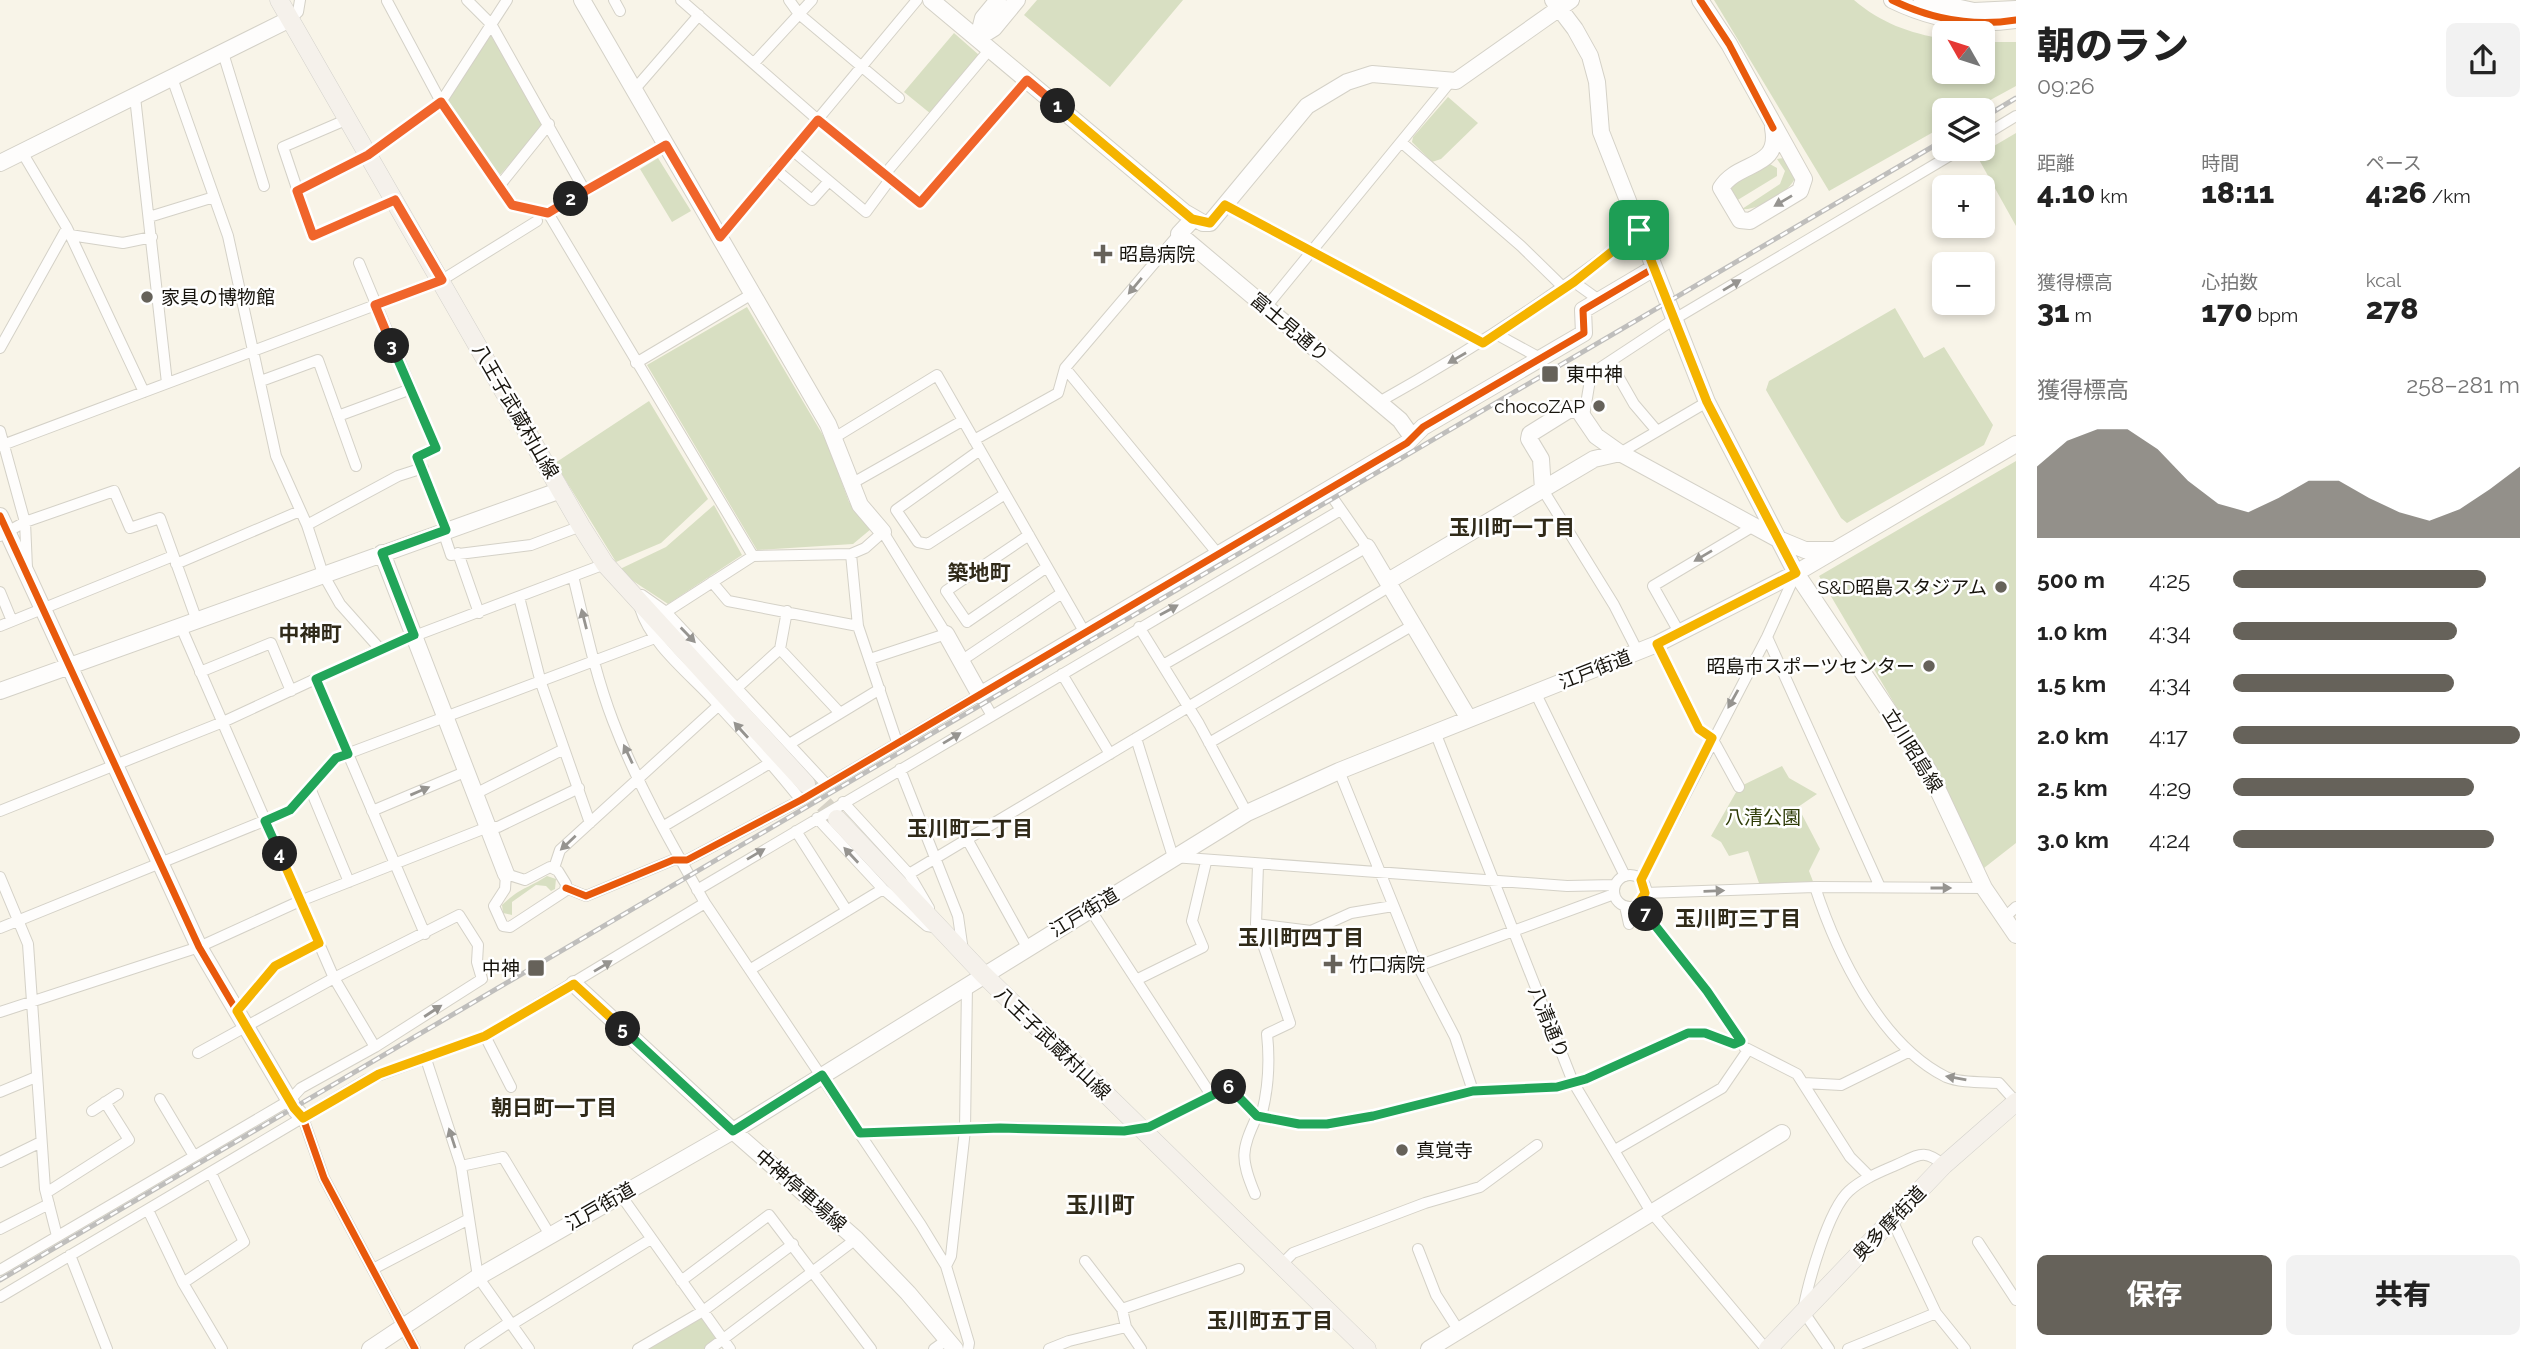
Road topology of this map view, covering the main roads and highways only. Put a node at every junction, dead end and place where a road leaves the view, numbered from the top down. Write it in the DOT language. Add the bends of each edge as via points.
graph roads {
  1 [pos="279,0"];
  2 [pos="804,792"];
  3 [pos="840,811"];
  4 [pos="2016,1102"];
  5 [pos="1367,1349"];
  6 [pos="1767,1349"];
  1 -- 2 [label="main road, 八王子武蔵村山線" via="581,526 611,570"];
  3 -- 5 [label="main road, 八王子武蔵村山線" via="964,954 975,979 1140,1128"];
  4 -- 6 [label="main road, 奥多摩街道" via="1944,1165"];
}
